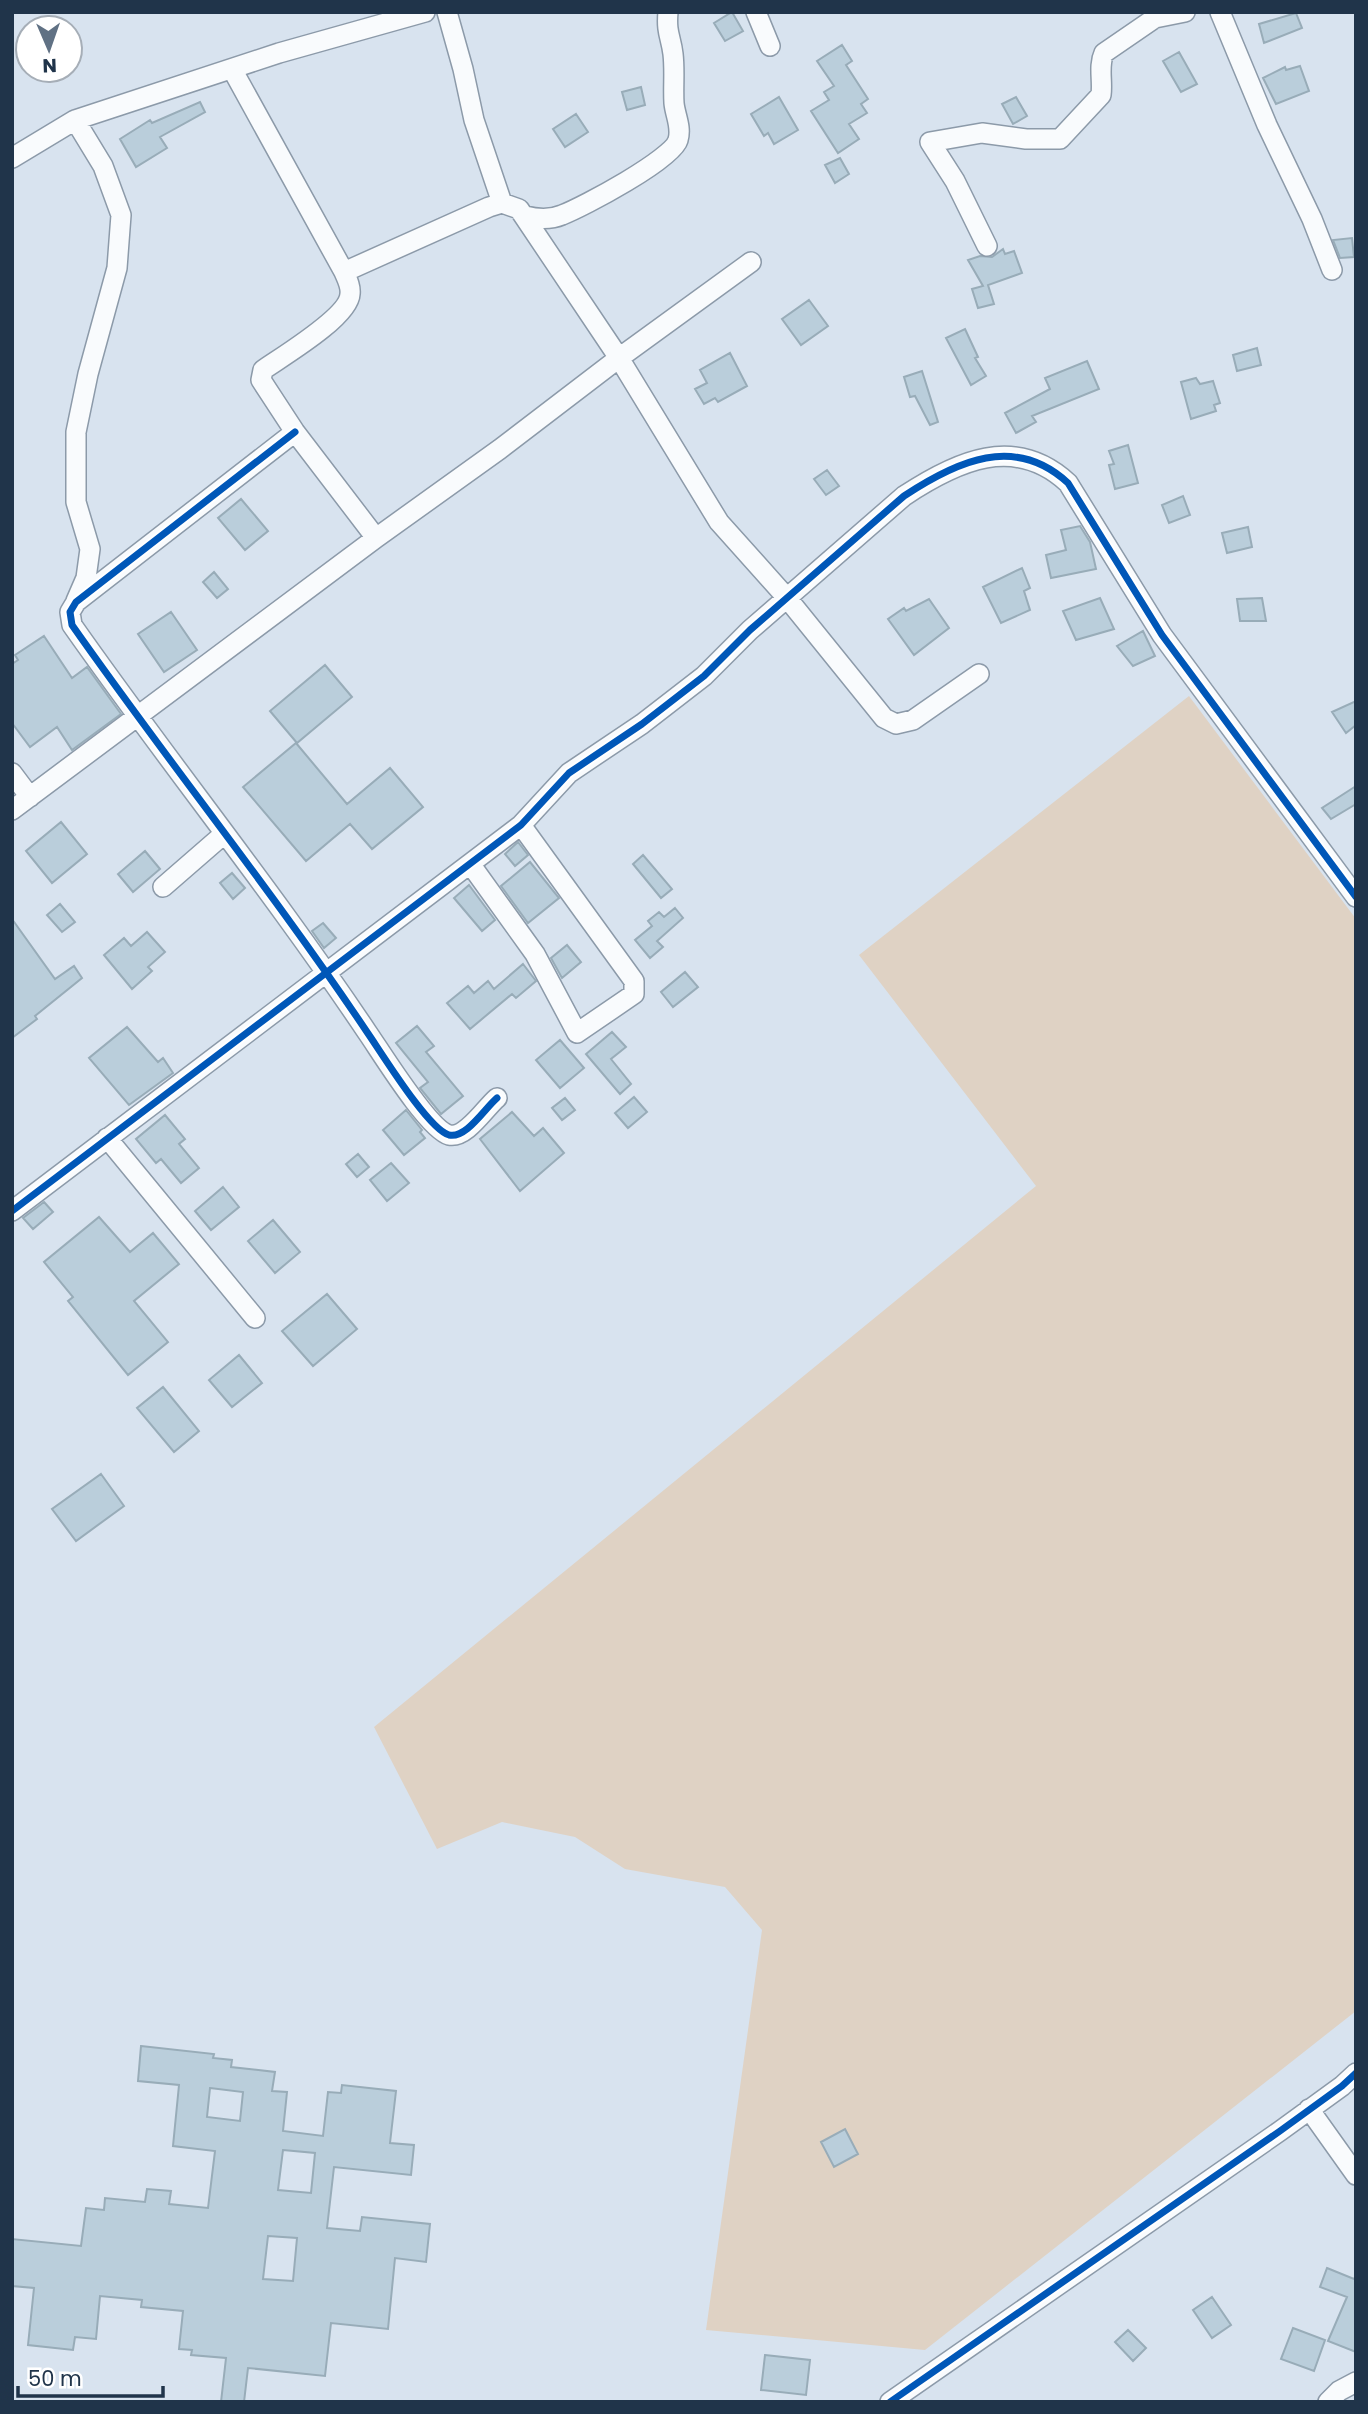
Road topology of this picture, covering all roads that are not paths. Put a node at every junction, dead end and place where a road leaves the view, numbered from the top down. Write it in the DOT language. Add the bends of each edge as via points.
graph roads {
  1 [pos="425,12"];
  2 [pos="447,12"];
  3 [pos="668,12"];
  4 [pos="756,12"];
  5 [pos="1185,12"];
  6 [pos="1220,12"];
  7 [pos="770,46"];
  8 [pos="232,69"];
  9 [pos="75,120"];
  10 [pos="12,158"];
  11 [pos="502,203"];
  12 [pos="525,216"];
  13 [pos="987,246"];
  14 [pos="751,262"];
  15 [pos="1332,270"];
  16 [pos="344,272"];
  17 [pos="619,358"];
  18 [pos="295,432"];
  19 [pos="376,538"];
  20 [pos="787,598"];
  21 [pos="76,602"];
  22 [pos="979,674"];
  23 [pos="138,718"];
  24 [pos="12,773"];
  25 [pos="30,797"];
  26 [pos="12,810"];
  27 [pos="521,825"];
  28 [pos="224,834"];
  29 [pos="471,865"];
  30 [pos="163,887"];
  31 [pos="1356,897"];
  32 [pos="327,973"];
  33 [pos="497,1098"];
  34 [pos="107,1138"];
  35 [pos="12,1211"];
  36 [pos="255,1318"];
  37 [pos="1356,2073"];
  38 [pos="1309,2109"];
  39 [pos="1356,2175"];
  40 [pos="1356,2382"];
  41 [pos="890,2402"];
  42 [pos="898,2402"];
  43 [pos="916,2402"];
  44 [pos="1328,2402"];
  1 -- 8 [label="street"];
  2 -- 11 [label="street" via="474,120"];
  3 -- 12 [label="street" via="678,142 622,184 560,216"];
  4 -- 7 [label="street"];
  5 -- 13 [label="street" via="1155,19 1104,53 1101,95 1060,139 982,133 930,142"];
  6 -- 15 [label="street"];
  8 -- 9 [label="street"];
  8 -- 16 [label="street"];
  9 -- 10 [label="street"];
  9 -- 21 [label="street" via="103,166 121,215 117,268 76,432 76,502 90,549 86,578"];
  11 -- 12 [label="street"];
  11 -- 16 [label="street"];
  12 -- 17 [label="street"];
  14 -- 17 [label="street"];
  16 -- 18 [label="street" via="351,295 346,306 261,374 263,385"];
  17 -- 19 [label="street"];
  17 -- 20 [label="street" via="719,522"];
  18 -- 19 [label="street"];
  18 -- 21 [label="street"];
  19 -- 23 [label="street"];
  20 -- 22 [label="street" via="890,722 913,720"];
  20 -- 27 [label="street" via="704,676 569,774"];
  20 -- 31 [label="street" via="872,522 930,479 1002,455 1032,459 1053,469 1078,497 1162,635"];
  21 -- 23 [label="street" via="70,612 72,625"];
  23 -- 25 [label="street"];
  23 -- 28 [label="street"];
  24 -- 25 [label="street"];
  25 -- 26 [label="street"];
  27 -- 29 [label="street"];
  27 -- 29 [label="street" via="635,981 634,994 577,1033 535,954"];
  28 -- 30 [label="street"];
  28 -- 32 [label="street"];
  29 -- 32 [label="street"];
  32 -- 33 [label="street" via="400,1080 442,1131 461,1134"];
  32 -- 34 [label="street"];
  34 -- 35 [label="street"];
  34 -- 36 [label="street"];
  37 -- 38 [label="street"];
  38 -- 39 [label="street"];
  38 -- 41 [label="street"];
  40 -- 44 [label="street"];
  42 -- 43 [label="street"];
}
